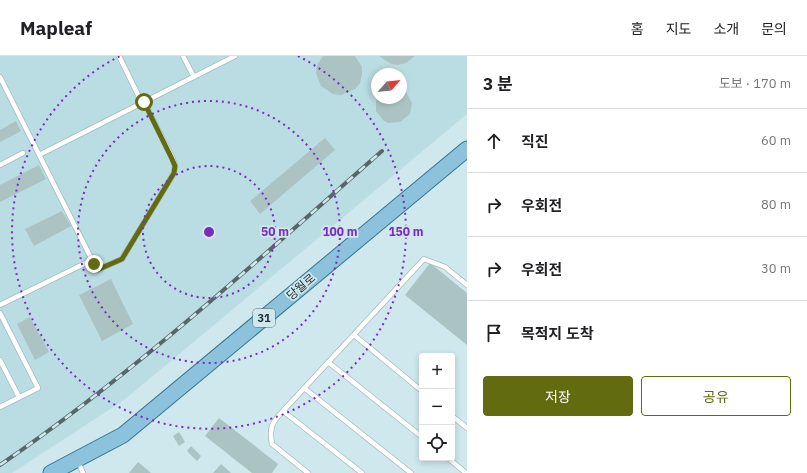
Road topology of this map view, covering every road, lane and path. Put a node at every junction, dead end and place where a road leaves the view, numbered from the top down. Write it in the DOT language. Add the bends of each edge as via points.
graph roads {
  1 [pos="119,56"];
  2 [pos="183,56"];
  3 [pos="235,56"];
  4 [pos="194,77"];
  5 [pos="0,78"];
  6 [pos="143,102"];
  7 [pos="467,149"];
  8 [pos="23,153"];
  9 [pos="39,155"];
  10 [pos="0,165"];
  11 [pos="92,260"];
  12 [pos="467,285"];
  13 [pos="0,305"];
  14 [pos="0,313"];
  15 [pos="354,335"];
  16 [pos="0,360"];
  17 [pos="328,362"];
  18 [pos="304,388"];
  19 [pos="420,389"];
  20 [pos="19,397"];
  21 [pos="0,407"];
  22 [pos="283,411"];
  23 [pos="455,418"];
  24 [pos="467,428"];
  25 [pos="419,435"];
  26 [pos="77,459"];
  27 [pos="452,461"];
  28 [pos="51,473"];
  29 [pos="84,473"];
  30 [pos="308,473"];
  31 [pos="362,473"];
  32 [pos="411,473"];
  33 [pos="466,473"];
  1 -- 6 [label="lane"];
  2 -- 4 [label="lane"];
  3 -- 4 [label="lane"];
  4 -- 6 [label="lane"];
  5 -- 9 [label="lane"];
  6 -- 9 [label="lane"];
  6 -- 11 [label="lane" via="172,159 174,173 122,259 97,270"];
  7 -- 26 [label="main road, 당월로 / 31" via="123,435"];
  8 -- 10 [label="lane"];
  9 -- 11 [label="lane"];
  11 -- 13 [label="lane"];
  12 -- 15 [label="lane" via="445,267 424,260"];
  14 -- 20 [label="lane" via="38,388"];
  15 -- 17 [label="lane"];
  15 -- 19 [label="lane"];
  16 -- 20 [label="lane"];
  17 -- 18 [label="lane"];
  17 -- 25 [label="lane"];
  18 -- 22 [label="lane"];
  18 -- 32 [label="lane"];
  20 -- 21 [label="lane"];
  22 -- 30 [label="lane" via="272,422 272,444"];
  22 -- 31 [label="lane"];
  23 -- 24 [label="lane"];
  26 -- 28 [label="main road, 당월로 / 31"];
  26 -- 29 [label="lane"];
  27 -- 33 [label="lane"];
}
